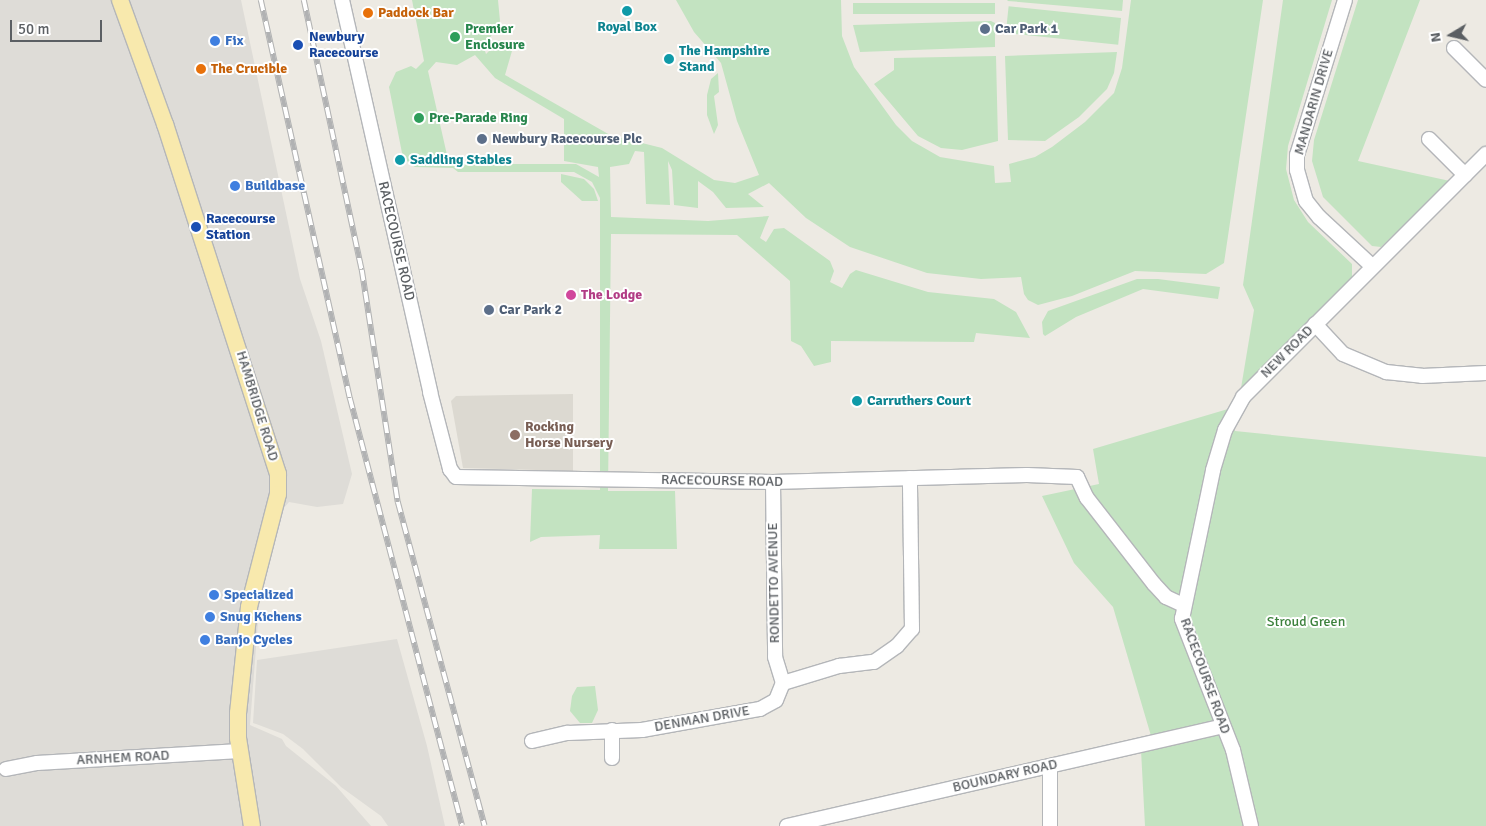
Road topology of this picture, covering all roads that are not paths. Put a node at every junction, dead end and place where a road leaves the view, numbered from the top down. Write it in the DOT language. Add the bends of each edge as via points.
graph roads {
  1 [pos="120,0"];
  2 [pos="342,0"];
  3 [pos="1345,0"];
  4 [pos="1454,48"];
  5 [pos="1486,80"];
  6 [pos="1429,139"];
  7 [pos="1486,154"];
  8 [pos="1465,175"];
  9 [pos="1372,266"];
  10 [pos="1315,324"];
  11 [pos="1486,373"];
  12 [pos="910,478"];
  13 [pos="773,482"];
  14 [pos="1183,605"];
  15 [pos="783,683"];
  16 [pos="1223,726"];
  17 [pos="612,730"];
  18 [pos="532,741"];
  19 [pos="240,751"];
  20 [pos="612,758"];
  21 [pos="1050,766"];
  22 [pos="6,769"];
  23 [pos="834,820"];
  24 [pos="252,826"];
  25 [pos="787,826"];
  26 [pos="1050,826"];
  27 [pos="1251,826"];
  1 -- 19 [label="main road, HAMBRIDGE ROAD" via="168,133 278,474 278,494 249,606 238,713"];
  2 -- 13 [label="street, RACECOURSE ROAD" via="430,392 450,469 456,476 524,480"];
  3 -- 9 [label="street, MANDARIN DRIVE" via="1297,155 1297,170 1306,201"];
  4 -- 5 [label="street"];
  6 -- 8 [label="street"];
  7 -- 8 [label="street, NEW ROAD"];
  8 -- 9 [label="street, NEW ROAD"];
  9 -- 10 [label="street, NEW ROAD"];
  10 -- 11 [label="street" via="1342,354 1386,372 1422,376"];
  10 -- 14 [label="street, NEW ROAD" via="1243,397 1226,430"];
  12 -- 13 [label="street, RACECOURSE ROAD"];
  12 -- 14 [label="street, RACECOURSE ROAD" via="1077,477 1087,498 1154,584 1166,597"];
  12 -- 15 [label="street" via="912,629 874,662 839,666"];
  13 -- 15 [label="street, RONDETTO AVENUE" via="775,657"];
  14 -- 16 [label="street, RACECOURSE ROAD" via="1182,619 1208,678"];
  15 -- 17 [label="street, DENMAN DRIVE" via="776,700 760,709 642,730"];
  16 -- 21 [label="street, BOUNDARY ROAD"];
  16 -- 27 [label="street, RACECOURSE ROAD" via="1233,750"];
  17 -- 18 [label="street, DENMAN DRIVE" via="568,733"];
  17 -- 20 [label="street"];
  19 -- 22 [label="street, ARNHEM ROAD" via="37,763"];
  19 -- 24 [label="main road, HAMBRIDGE ROAD"];
  21 -- 23 [label="street, BOUNDARY ROAD"];
  21 -- 26 [label="street"];
  23 -- 25 [label="street, BOUNDARY ROAD"];
}
